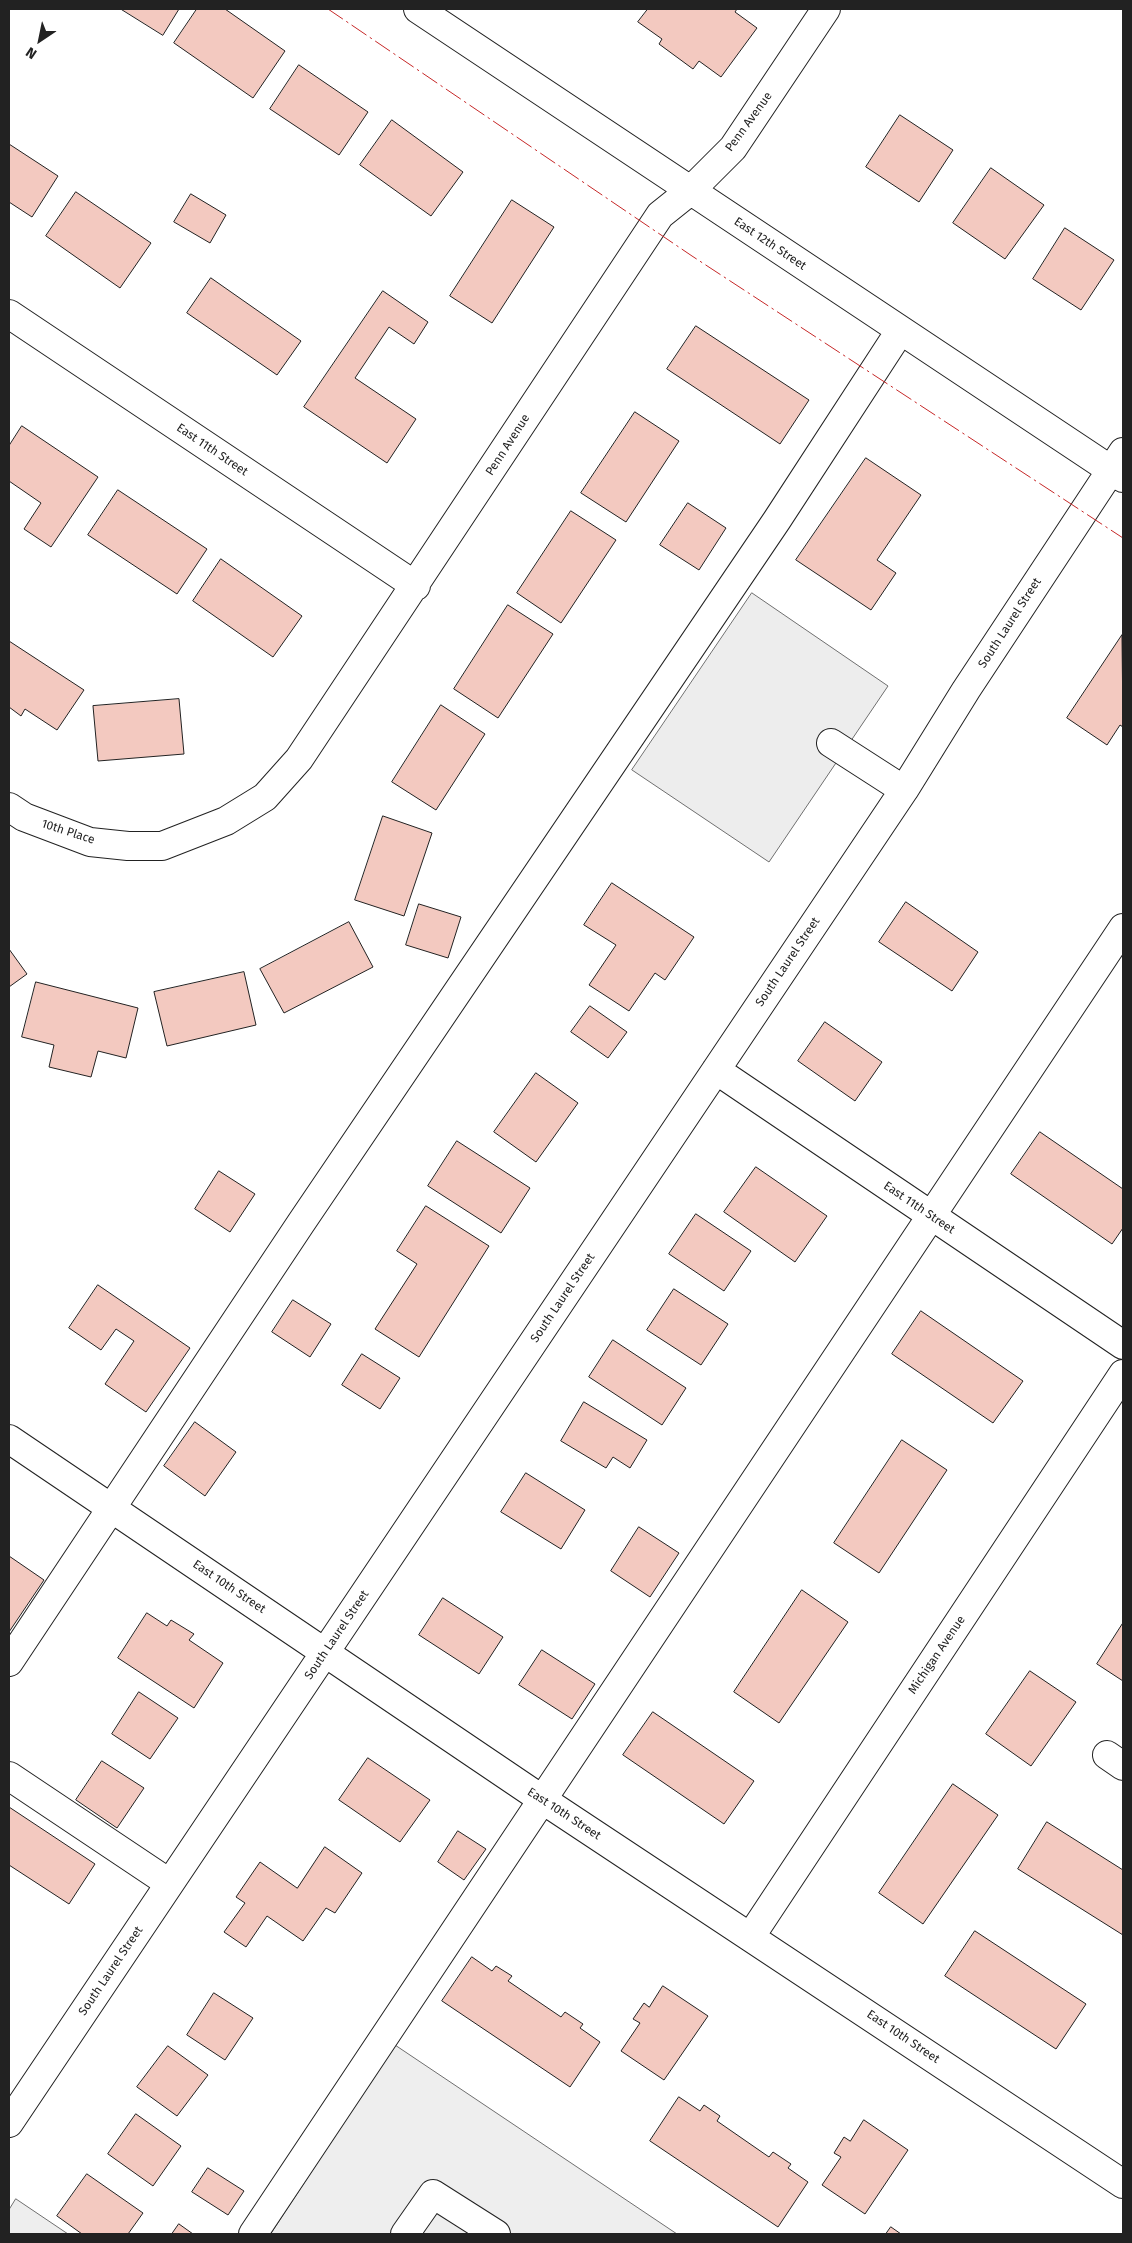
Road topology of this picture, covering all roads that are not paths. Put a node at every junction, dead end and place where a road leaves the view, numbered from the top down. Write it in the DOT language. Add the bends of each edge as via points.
graph roads {
  1 [pos="418,9"];
  2 [pos="826,9"];
  3 [pos="690,191"];
  4 [pos="9,314"];
  5 [pos="900,332"];
  6 [pos="1119,466"];
  7 [pos="416,586"];
  8 [pos="831,743"];
  9 [pos="904,790"];
  10 [pos="9,807"];
  11 [pos="162,846"];
  12 [pos="1123,928"];
  13 [pos="716,1070"];
  14 [pos="932,1217"];
  15 [pos="1123,1345"];
  16 [pos="1123,1374"];
  17 [pos="9,1439"];
  18 [pos="112,1509"];
  19 [pos="326,1652"];
  20 [pos="9,1662"];
  21 [pos="9,1776"];
  22 [pos="543,1800"];
  23 [pos="169,1883"];
  24 [pos="751,1936"];
  25 [pos="10,2118"];
  26 [pos="1123,2184"];
  27 [pos="253,2234"];
  28 [pos="405,2234"];
  29 [pos="496,2234"];
  1 -- 3 [label="street, East 12th Street"];
  2 -- 3 [label="street, Penn Avenue" via="733,148"];
  3 -- 5 [label="street, East 12th Street"];
  3 -- 7 [label="street, Penn Avenue" via="660,215"];
  4 -- 7 [label="street, East 11th Street"];
  5 -- 6 [label="street, East 12th Street"];
  5 -- 18 [label="street"];
  6 -- 9 [label="street, South Laurel Street" via="966,690"];
  7 -- 11 [label="street, Penn Avenue" via="299,759 266,797 226,821"];
  8 -- 9 [label="street"];
  9 -- 13 [label="street, South Laurel Street"];
  10 -- 11 [label="street, 10th Place" via="90,842"];
  12 -- 14 [label="street"];
  13 -- 14 [label="street, East 11th Street"];
  13 -- 19 [label="street, South Laurel Street"];
  14 -- 15 [label="street, East 11th Street"];
  14 -- 22 [label="street"];
  16 -- 24 [label="street, Michigan Avenue"];
  17 -- 18 [label="street, East 10th Street"];
  18 -- 19 [label="street, East 10th Street"];
  18 -- 20 [label="street"];
  19 -- 22 [label="street, East 10th Street"];
  19 -- 23 [label="street, South Laurel Street"];
  21 -- 23 [label="street"];
  22 -- 24 [label="street, East 10th Street"];
  22 -- 27 [label="street"];
  23 -- 25 [label="street, South Laurel Street"];
  24 -- 26 [label="street, East 10th Street"];
  28 -- 29 [label="street" via="433,2194"];
}
